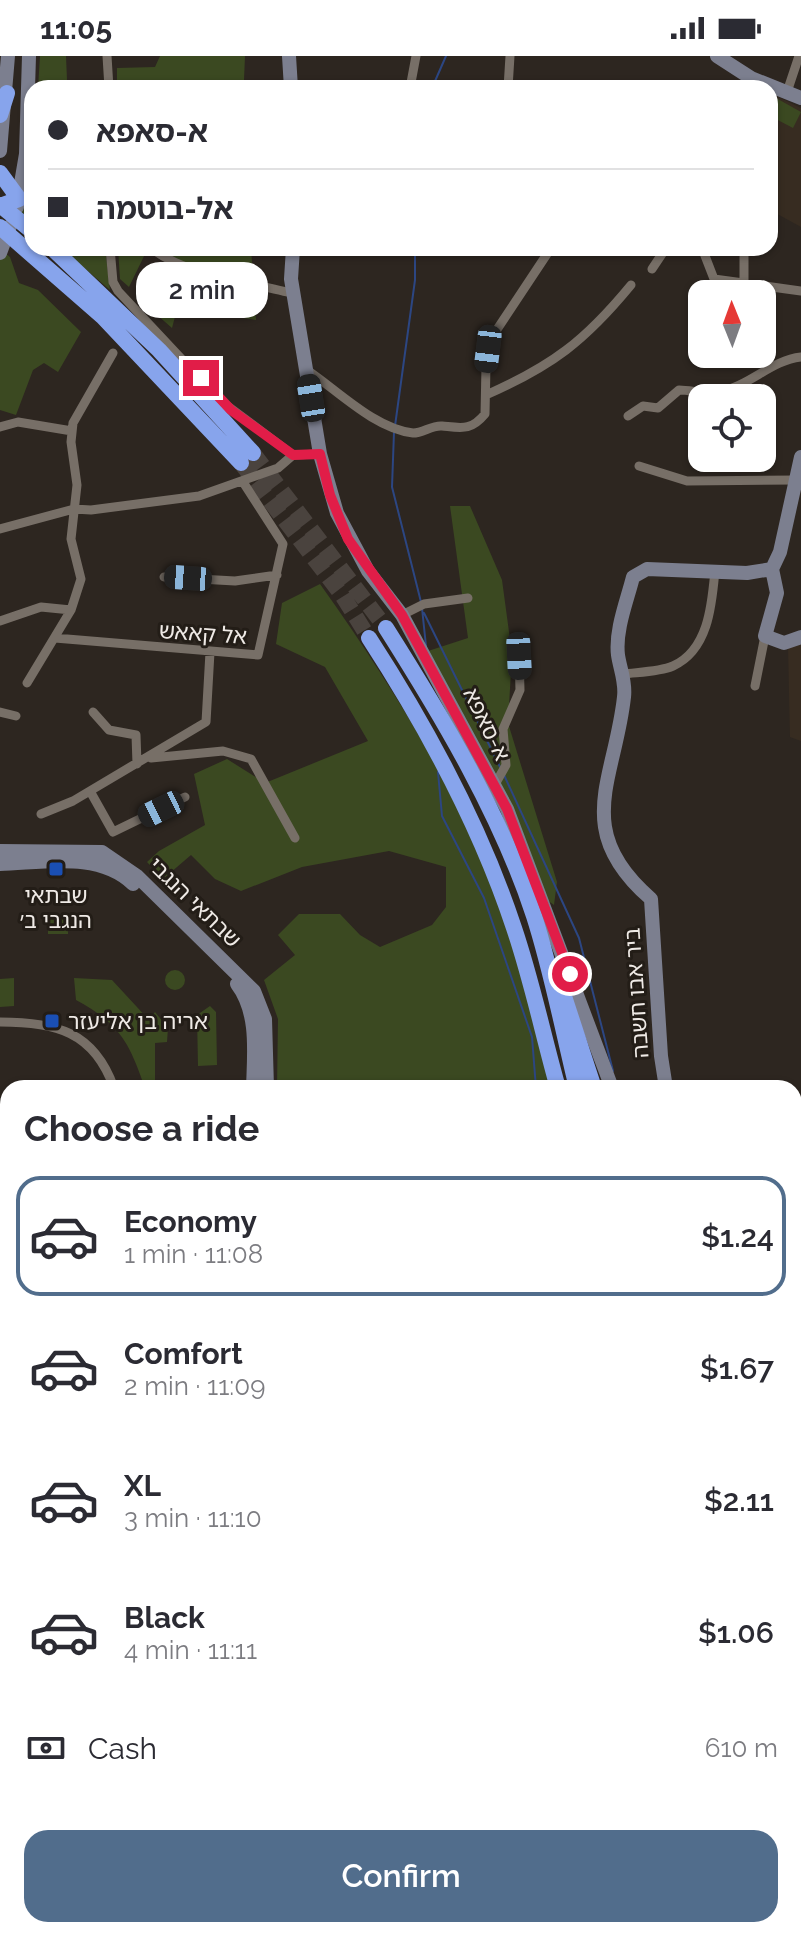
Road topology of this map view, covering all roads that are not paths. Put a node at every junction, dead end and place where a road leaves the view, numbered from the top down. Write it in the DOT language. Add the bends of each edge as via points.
graph roads {
  1 [pos="8,56"];
  2 [pos="29,56"];
  3 [pos="107,56"];
  4 [pos="289,56"];
  5 [pos="416,56"];
  6 [pos="510,56"];
  7 [pos="799,56"];
  8 [pos="726,58"];
  9 [pos="28,80"];
  10 [pos="108,80"];
  11 [pos="290,80"];
  12 [pos="412,80"];
  13 [pos="508,80"];
  14 [pos="745,80"];
  15 [pos="7,93"];
  16 [pos="794,95"];
  17 [pos="0,115"];
  18 [pos="0,151"];
  19 [pos="24,158"];
  20 [pos="0,173"];
  21 [pos="19,199"];
  22 [pos="0,206"];
  23 [pos="24,225"];
  24 [pos="0,227"];
  25 [pos="24,248"];
  26 [pos="0,252"];
  27 [pos="33,256"];
  28 [pos="60,256"];
  29 [pos="111,256"];
  30 [pos="161,256"];
  31 [pos="293,256"];
  32 [pos="546,256"];
  33 [pos="661,256"];
  34 [pos="705,256"];
  35 [pos="744,256"];
  36 [pos="652,269"];
  37 [pos="719,280"];
  38 [pos="744,280"];
  39 [pos="631,285"];
  40 [pos="776,288"];
  41 [pos="801,291"];
  42 [pos="295,294"];
  43 [pos="113,353"];
  44 [pos="801,357"];
  45 [pos="307,370"];
  46 [pos="486,395"];
  47 [pos="628,416"];
  48 [pos="0,427"];
  49 [pos="72,431"];
  50 [pos="320,454"];
  51 [pos="293,455"];
  52 [pos="801,457"];
  53 [pos="639,466"];
  54 [pos="798,476"];
  55 [pos="243,482"];
  56 [pos="74,509"];
  57 [pos="0,529"];
  58 [pos="772,569"];
  59 [pos="715,570"];
  60 [pos="277,575"];
  61 [pos="164,577"];
  62 [pos="468,598"];
  63 [pos="71,610"];
  64 [pos="402,615"];
  65 [pos="0,621"];
  66 [pos="386,628"];
  67 [pos="765,636"];
  68 [pos="801,637"];
  69 [pos="55,638"];
  70 [pos="369,638"];
  71 [pos="210,652"];
  72 [pos="519,656"];
  73 [pos="623,674"];
  74 [pos="27,683"];
  75 [pos="755,686"];
  76 [pos="0,712"];
  77 [pos="93,712"];
  78 [pos="16,716"];
  79 [pos="141,761"];
  80 [pos="493,788"];
  81 [pos="90,791"];
  82 [pos="185,797"];
  83 [pos="41,814"];
  84 [pos="295,838"];
  85 [pos="0,851"];
  86 [pos="0,864"];
  87 [pos="534,917"];
  88 [pos="0,1022"];
  89 [pos="109,1080"];
  90 [pos="253,1080"];
  91 [pos="267,1080"];
  92 [pos="555,1080"];
  93 [pos="575,1080"];
  94 [pos="592,1080"];
  95 [pos="609,1080"];
  96 [pos="665,1080"];
  1 -- 15 [label="street"];
  2 -- 9 [label="street"];
  3 -- 10 [label="street"];
  4 -- 11 [label="street"];
  5 -- 12 [label="street"];
  6 -- 13 [label="street"];
  7 -- 16 [label="street"];
  8 -- 14 [label="street"];
  15 -- 17 [label="highway"];
  15 -- 18 [label="street"];
  19 -- 21 [label="street"];
  20 -- 21 [label="highway"];
  21 -- 22 [label="highway"];
  21 -- 26 [label="street"];
  22 -- 23 [label="highway"];
  24 -- 25 [label="highway"];
  27 -- 28 [label="highway" via="247,458 159,350"];
  29 -- 51 [label="street" via="118,291 221,401"];
  30 -- 42 [label="street"];
  31 -- 42 [label="street, א-סאפא"];
  32 -- 46 [label="street" via="492,337"];
  33 -- 36 [label="street"];
  34 -- 37 [label="street"];
  35 -- 38 [label="street"];
  39 -- 46 [label="street" via="556,360"];
  40 -- 41 [label="street"];
  42 -- 45 [label="street, א-סאפא"];
  43 -- 49 [label="street"];
  44 -- 47 [label="street" via="780,361 766,373 717,393 679,390 658,408 643,406"];
  45 -- 46 [label="street" via="364,411 413,433 439,426 471,427 485,414"];
  45 -- 50 [label="street, א-סאפא"];
  48 -- 49 [label="street" via="18,422"];
  49 -- 56 [label="street"];
  50 -- 51 [label="street"];
  50 -- 64 [label="street, א-סאפא" via="348,539"];
  51 -- 55 [label="street" via="278,468"];
  52 -- 54 [label="street"];
  53 -- 54 [label="street" via="687,481"];
  54 -- 58 [label="street"];
  55 -- 56 [label="street" via="199,496"];
  55 -- 60 [label="street, אל קאאש" via="281,537"];
  56 -- 57 [label="street"];
  56 -- 63 [label="street" via="71,539 81,579"];
  58 -- 59 [label="street, ביר אבו חשבה"];
  58 -- 67 [label="street" via="777,593"];
  59 -- 73 [label="street" via="709,618 694,648 673,666"];
  59 -- 73 [label="street, ביר אבו חשבה" via="647,569 633,577 619,638"];
  60 -- 61 [label="street" via="235,581"];
  60 -- 71 [label="street, אל קאאש" via="258,655"];
  62 -- 64 [label="street" via="424,604"];
  63 -- 65 [label="street" via="41,607"];
  63 -- 69 [label="street"];
  64 -- 80 [label="street, א-סאפא"];
  66 -- 87 [label="highway" via="461,757"];
  67 -- 68 [label="street" via="784,643"];
  67 -- 75 [label="street"];
  69 -- 71 [label="street, אל קאאש"];
  69 -- 74 [label="street"];
  70 -- 92 [label="highway" via="429,736 494,874 527,969"];
  71 -- 79 [label="street" via="206,722"];
  72 -- 80 [label="street" via="520,690 503,729 506,765"];
  73 -- 96 [label="street, ביר אבו חשבה" via="622,714 602,796 617,861 651,899"];
  76 -- 78 [label="street"];
  77 -- 79 [label="street" via="109,730 136,735"];
  79 -- 81 [label="street"];
  79 -- 84 [label="street" via="223,751 251,759"];
  80 -- 95 [label="street, א-סאפא" via="525,849"];
  81 -- 82 [label="street" via="113,832"];
  81 -- 83 [label="street"];
  85 -- 91 [label="street, שבתאי הנגבי" via="90,850 124,864 254,991 265,1019"];
  86 -- 90 [label="street, שבתאי הנגבי" via="91,863 125,877 247,999"];
  87 -- 93 [label="highway"];
  87 -- 94 [label="highway"];
  88 -- 89 [label="street" via="66,1029 93,1052"];
}
